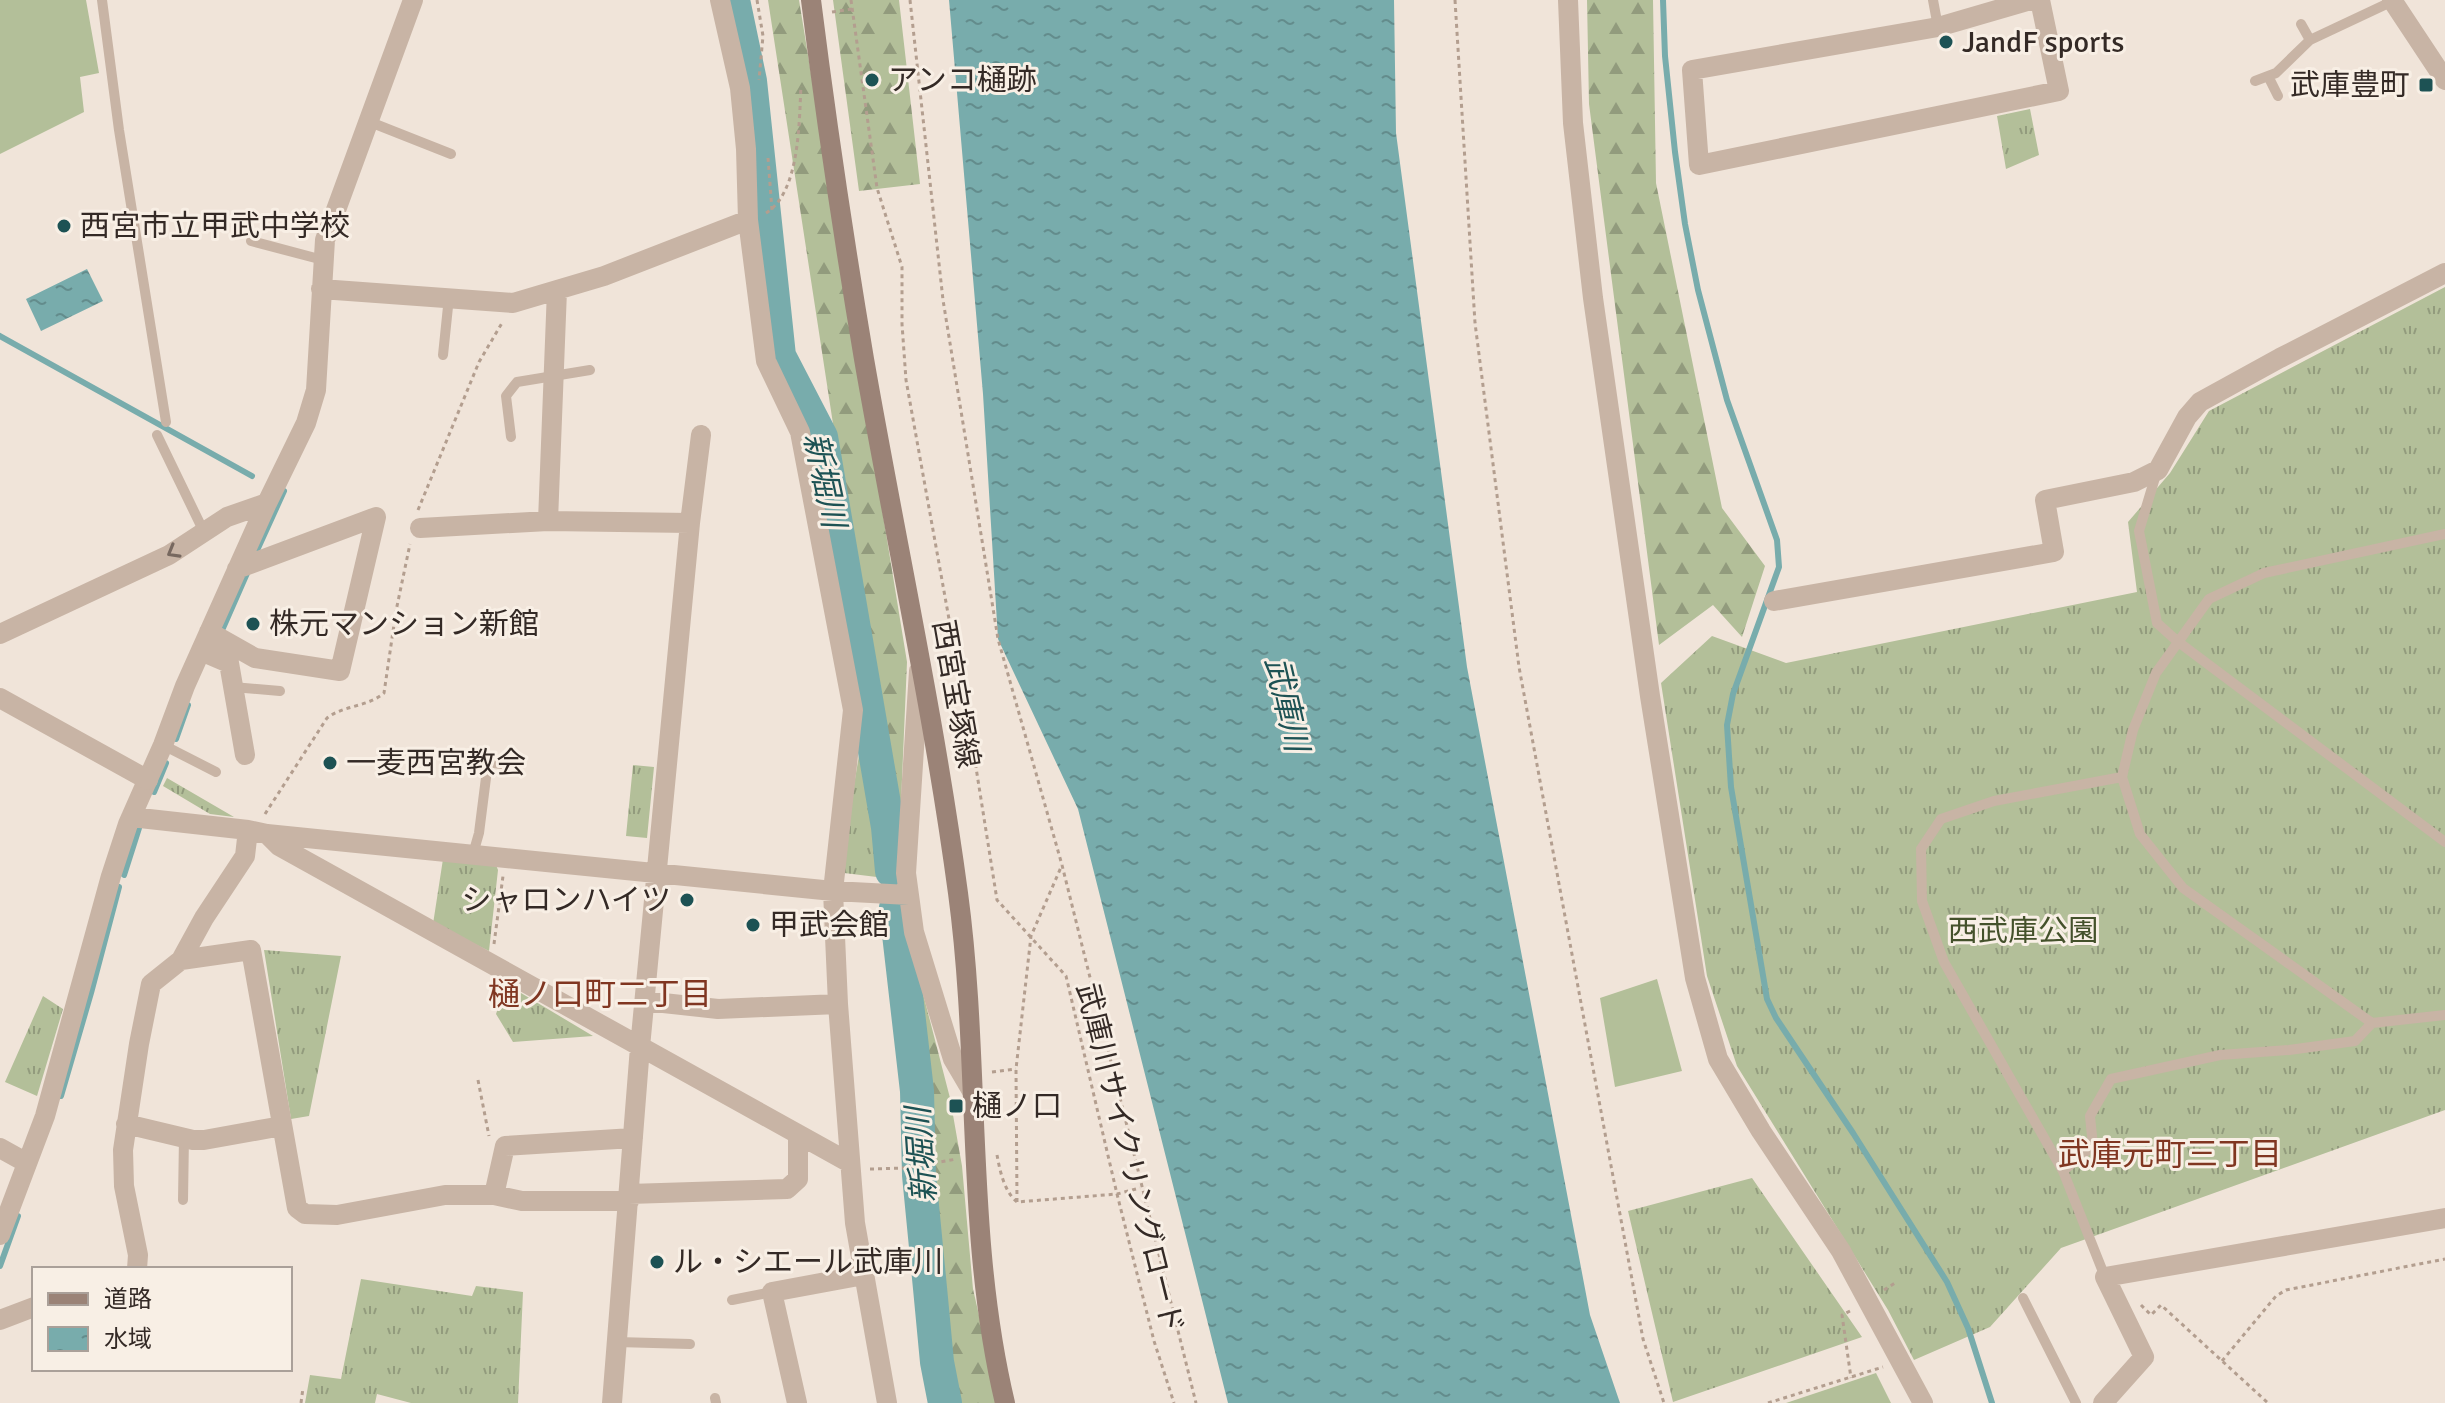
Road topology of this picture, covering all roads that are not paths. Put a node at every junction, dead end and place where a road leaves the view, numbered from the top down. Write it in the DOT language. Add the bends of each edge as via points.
graph roads {
  1 [pos="102,0"];
  2 [pos="413,0"];
  3 [pos="720,0"];
  4 [pos="811,0"];
  5 [pos="1568,0"];
  6 [pos="1933,0"];
  7 [pos="2031,0"];
  8 [pos="2040,0"];
  9 [pos="2393,1"];
  10 [pos="2301,24"];
  11 [pos="1938,27"];
  12 [pos="2310,40"];
  13 [pos="2268,76"];
  14 [pos="2445,80"];
  15 [pos="2255,81"];
  16 [pos="2278,96"];
  17 [pos="370,122"];
  18 [pos="451,154"];
  19 [pos="748,220"];
  20 [pos="251,241"];
  21 [pos="323,260"];
  22 [pos="2445,273"];
  23 [pos="321,289"];
  24 [pos="557,290"];
  25 [pos="449,297"];
  26 [pos="443,355"];
  27 [pos="590,370"];
  28 [pos="554,375"];
  29 [pos="166,422"];
  30 [pos="157,435"];
  31 [pos="701,435"];
  32 [pos="511,437"];
  33 [pos="2158,470"];
  34 [pos="267,503"];
  35 [pos="548,521"];
  36 [pos="690,523"];
  37 [pos="416,527"];
  38 [pos="204,532"];
  39 [pos="2445,534"];
  40 [pos="237,569"];
  41 [pos="1774,601"];
  42 [pos="0,634"];
  43 [pos="205,641"];
  44 [pos="2177,641"];
  45 [pos="919,659"];
  46 [pos="233,687"];
  47 [pos="280,691"];
  48 [pos="0,698"];
  49 [pos="163,745"];
  50 [pos="245,755"];
  51 [pos="473,760"];
  52 [pos="488,762"];
  53 [pos="501,764"];
  54 [pos="216,772"];
  55 [pos="2122,777"];
  56 [pos="148,780"];
  57 [pos="131,817"];
  58 [pos="256,832"];
  59 [pos="2445,842"];
  60 [pos="473,854"];
  61 [pos="658,873"];
  62 [pos="833,891"];
  63 [pos="909,895"];
  64 [pos="181,960"];
  65 [pos="645,1001"];
  66 [pos="838,1004"];
  67 [pos="2445,1015"];
  68 [pos="2372,1023"];
  69 [pos="640,1047"];
  70 [pos="973,1093"];
  71 [pos="126,1124"];
  72 [pos="282,1126"];
  73 [pos="798,1134"];
  74 [pos="184,1137"];
  75 [pos="633,1138"];
  76 [pos="0,1148"];
  77 [pos="27,1163"];
  78 [pos="850,1166"];
  79 [pos="2063,1171"];
  80 [pos="494,1195"];
  81 [pos="629,1198"];
  82 [pos="183,1200"];
  83 [pos="2445,1218"];
  84 [pos="0,1235"];
  85 [pos="137,1267"];
  86 [pos="864,1275"];
  87 [pos="2105,1277"];
  88 [pos="772,1292"];
  89 [pos="2023,1298"];
  90 [pos="732,1300"];
  91 [pos="32,1308"];
  92 [pos="0,1320"];
  93 [pos="617,1342"];
  94 [pos="690,1344"];
  95 [pos="612,1403"];
  96 [pos="797,1403"];
  97 [pos="887,1403"];
  98 [pos="1005,1403"];
  99 [pos="1923,1403"];
  100 [pos="2076,1403"];
  101 [pos="2103,1403"];
  1 -- 29 [label="lane"];
  2 -- 17 [label="street"];
  3 -- 19 [label="street" via="740,88"];
  4 -- 45 [label="main road, 西宮宝塚線" via="862,345"];
  5 -- 99 [label="street" via="1573,123 1593,298 1695,978 1718,1059 1841,1251"];
  6 -- 11 [label="lane"];
  7 -- 11 [label="street"];
  8 -- 11 [label="street" via="2059,91 1699,165 1692,70"];
  9 -- 12 [label="lane"];
  9 -- 14 [label="street"];
  10 -- 12 [label="lane"];
  12 -- 13 [label="lane"];
  13 -- 15 [label="lane"];
  13 -- 16 [label="lane"];
  17 -- 18 [label="lane"];
  17 -- 21 [label="street" via="325,240"];
  19 -- 24 [label="street"];
  19 -- 62 [label="street" via="766,361 800,432 853,710"];
  20 -- 21 [label="lane"];
  21 -- 23 [label="street"];
  22 -- 33 [label="street" via="2200,402"];
  23 -- 25 [label="street"];
  23 -- 34 [label="street" via="316,390"];
  24 -- 25 [label="street" via="513,303"];
  24 -- 28 [label="street"];
  25 -- 26 [label="lane"];
  27 -- 28 [label="lane"];
  28 -- 32 [label="lane" via="517,382 506,396"];
  28 -- 35 [label="street"];
  30 -- 38 [label="lane"];
  31 -- 36 [label="street"];
  33 -- 41 [label="street" via="2134,482 2045,500 2054,552"];
  33 -- 44 [label="lane" via="2139,531 2157,623"];
  34 -- 38 [label="street" via="227,517"];
  34 -- 40 [label="street"];
  35 -- 36 [label="street"];
  35 -- 37 [label="street"];
  36 -- 61 [label="street"];
  38 -- 42 [label="street, one-way" via="169,555"];
  39 -- 44 [label="lane" via="2264,573 2209,599"];
  40 -- 43 [label="street"];
  40 -- 43 [label="street" via="376,517 340,671 255,658"];
  43 -- 46 [label="street" via="229,663"];
  43 -- 49 [label="street"];
  44 -- 55 [label="lane" via="2144,702"];
  44 -- 59 [label="lane"];
  45 -- 63 [label="street"];
  45 -- 70 [label="main road, 西宮宝塚線" via="958,896"];
  46 -- 47 [label="lane"];
  46 -- 50 [label="street"];
  48 -- 56 [label="street"];
  49 -- 54 [label="lane"];
  49 -- 56 [label="street"];
  51 -- 52 [label="lane"];
  52 -- 53 [label="lane"];
  52 -- 60 [label="lane"];
  55 -- 68 [label="lane" via="2140,834 2183,888"];
  55 -- 79 [label="lane" via="1994,801 1941,819 1921,849 1922,901 1944,962"];
  56 -- 57 [label="street"];
  57 -- 58 [label="street"];
  57 -- 77 [label="street"];
  58 -- 60 [label="street"];
  58 -- 64 [label="street"];
  58 -- 69 [label="street"];
  60 -- 61 [label="street"];
  61 -- 62 [label="street"];
  61 -- 65 [label="street"];
  62 -- 63 [label="street"];
  62 -- 66 [label="street"];
  63 -- 70 [label="street" via="914,932 953,1059"];
  64 -- 71 [label="street" via="151,984"];
  64 -- 72 [label="street" via="251,950"];
  65 -- 66 [label="street" via="718,1009"];
  65 -- 69 [label="street"];
  66 -- 78 [label="street"];
  67 -- 68 [label="lane"];
  68 -- 79 [label="lane" via="2355,1041 2220,1055 2111,1079 2090,1116 2093,1146"];
  69 -- 73 [label="street"];
  69 -- 75 [label="street"];
  70 -- 98 [label="main road, 西宮宝塚線" via="978,1224"];
  71 -- 74 [label="street"];
  71 -- 85 [label="street" via="124,1186"];
  72 -- 74 [label="street" via="204,1140"];
  72 -- 80 [label="street" via="297,1208 305,1214 337,1215 445,1195"];
  73 -- 78 [label="street"];
  73 -- 81 [label="street" via="798,1179 787,1189"];
  74 -- 82 [label="lane"];
  75 -- 80 [label="street" via="505,1146"];
  75 -- 81 [label="street"];
  76 -- 77 [label="street"];
  77 -- 84 [label="street"];
  78 -- 86 [label="street"];
  79 -- 87 [label="lane"];
  80 -- 81 [label="street" via="522,1201"];
  81 -- 93 [label="street"];
  83 -- 87 [label="street"];
  86 -- 88 [label="street"];
  86 -- 97 [label="street"];
  87 -- 101 [label="street" via="2144,1357"];
  88 -- 90 [label="lane"];
  88 -- 96 [label="street"];
  89 -- 100 [label="lane"];
  91 -- 92 [label="street"];
  93 -- 94 [label="lane"];
  93 -- 95 [label="street"];
}
